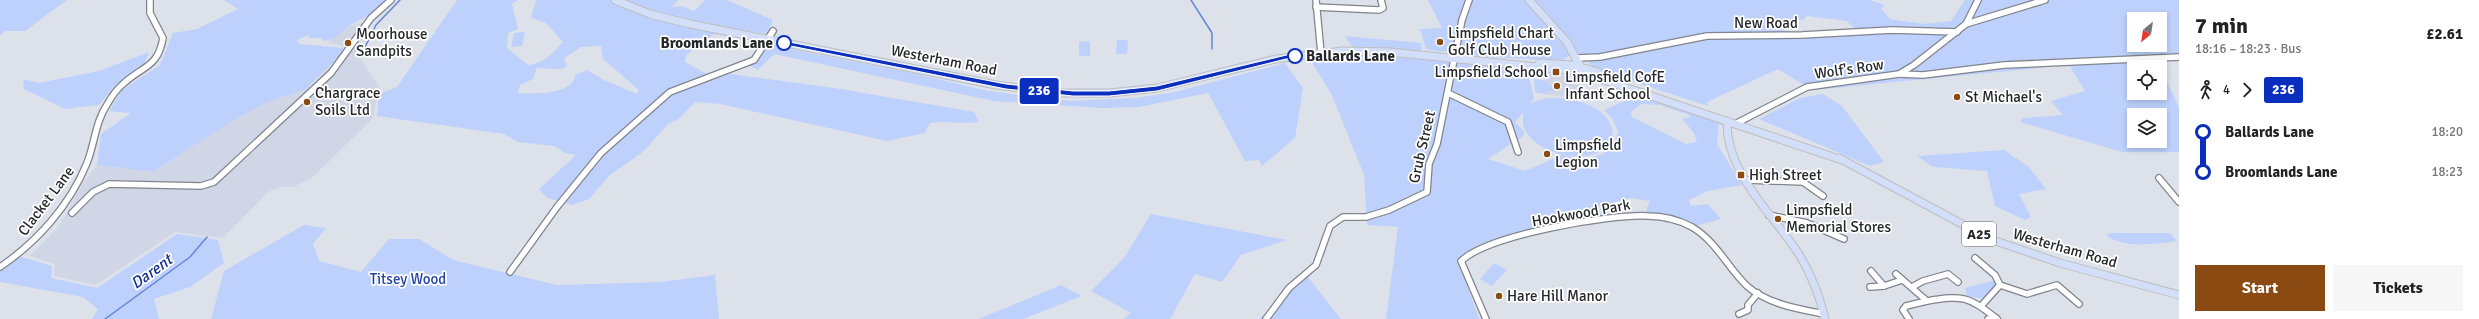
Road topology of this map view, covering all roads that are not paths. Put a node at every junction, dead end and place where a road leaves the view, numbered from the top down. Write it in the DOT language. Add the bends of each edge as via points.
graph roads {
  1 [pos="150,0"];
  2 [pos="391,0"];
  3 [pos="615,0"];
  4 [pos="1316,0"];
  5 [pos="1381,0"];
  6 [pos="1469,0"];
  7 [pos="1529,0"];
  8 [pos="1978,0"];
  9 [pos="2045,0"];
  10 [pos="1316,7"];
  11 [pos="1966,24"];
  12 [pos="773,30"];
  13 [pos="1956,32"];
  14 [pos="766,39"];
  15 [pos="1321,53"];
  16 [pos="2179,57"];
  17 [pos="1454,58"];
  18 [pos="1578,58"];
  19 [pos="1578,69"];
  20 [pos="1899,74"];
  21 [pos="1448,93"];
  22 [pos="1734,121"];
  23 [pos="1518,152"];
  24 [pos="2159,178"];
  25 [pos="1747,180"];
  26 [pos="2161,188"];
  27 [pos="2168,189"];
  28 [pos="1823,196"];
  29 [pos="2179,202"];
  30 [pos="72,213"];
  31 [pos="1769,215"];
  32 [pos="1844,239"];
  33 [pos="1975,258"];
  34 [pos="0,267"];
  35 [pos="1871,271"];
  36 [pos="510,272"];
  37 [pos="1896,274"];
  38 [pos="1902,280"];
  39 [pos="1958,282"];
  40 [pos="2000,285"];
  41 [pos="1884,286"];
  42 [pos="1870,287"];
  43 [pos="1912,287"];
  44 [pos="1758,293"];
  45 [pos="2179,295"];
  46 [pos="1927,301"];
  47 [pos="2079,304"];
  48 [pos="1982,305"];
  49 [pos="1740,314"];
  50 [pos="1824,316"];
  51 [pos="1997,318"];
  52 [pos="1266,319"];
  53 [pos="1486,319"];
  54 [pos="1909,319"];
  55 [pos="1988,319"];
  1 -- 34 [label="street, Clacket Lane" via="150,13 163,38 155,60 149,68 117,89 99,119 87,163 70,193 32,241 16,257"];
  2 -- 30 [label="street" via="372,18 330,73 214,182 201,186 109,184 93,192"];
  3 -- 14 [label="main road, Westerham Road" via="670,19"];
  4 -- 10 [label="street"];
  5 -- 10 [label="street" via="1383,8 1379,10"];
  6 -- 17 [label="street, Grub Street"];
  7 -- 18 [label="main road"];
  8 -- 11 [label="street"];
  9 -- 11 [label="street"];
  10 -- 15 [label="street"];
  11 -- 13 [label="street, Wolf's Row"];
  12 -- 14 [label="street"];
  13 -- 18 [label="street, New Road" via="1892,30 1802,35 1707,36"];
  13 -- 20 [label="street, Wolf's Row"];
  14 -- 15 [label="main road, Westerham Road" via="1006,87 1079,94 1157,88 1276,59"];
  14 -- 36 [label="street" via="754,60 670,92 637,120 601,153 557,207"];
  15 -- 17 [label="main road, Westerham Road" via="1375,52"];
  16 -- 20 [label="street" via="2004,65 1923,75"];
  17 -- 19 [label="main road, Westerham Road"];
  17 -- 21 [label="street, Grub Street"];
  18 -- 19 [label="main road"];
  19 -- 22 [label="main road, Westerham Road"];
  20 -- 22 [label="street, Wolf's Row" via="1807,87"];
  21 -- 23 [label="street" via="1508,122"];
  21 -- 52 [label="street, Grub Street" via="1430,164 1426,192 1389,210 1366,217 1344,217 1330,226 1316,265 1289,288"];
  22 -- 25 [label="main road" via="1726,140 1731,155"];
  22 -- 45 [label="main road, Westerham Road / A25" via="1866,170 1955,222 1997,241 2042,258"];
  24 -- 27 [label="street"];
  25 -- 28 [label="street" via="1802,182"];
  25 -- 31 [label="main road"];
  26 -- 27 [label="street"];
  27 -- 29 [label="street"];
  31 -- 32 [label="street" via="1782,215 1801,220"];
  31 -- 50 [label="main road" via="1800,257 1818,295"];
  33 -- 40 [label="street" via="1995,275"];
  35 -- 41 [label="street"];
  37 -- 38 [label="street"];
  38 -- 41 [label="street"];
  38 -- 43 [label="street"];
  39 -- 43 [label="street" via="1948,274 1923,280"];
  40 -- 47 [label="street" via="2027,294 2057,285"];
  40 -- 48 [label="street"];
  41 -- 42 [label="street"];
  43 -- 46 [label="street"];
  44 -- 49 [label="street" via="1748,305 1748,310"];
  44 -- 50 [label="street, Hookwood Park" via="1783,304"];
  44 -- 53 [label="street, Hookwood Park" via="1748,287 1713,244 1700,233 1664,218 1615,217 1511,239 1471,251 1462,261"];
  46 -- 48 [label="street" via="1951,297"];
  46 -- 54 [label="street" via="1906,306 1903,310"];
  48 -- 51 [label="street"];
  51 -- 55 [label="street"];
}
